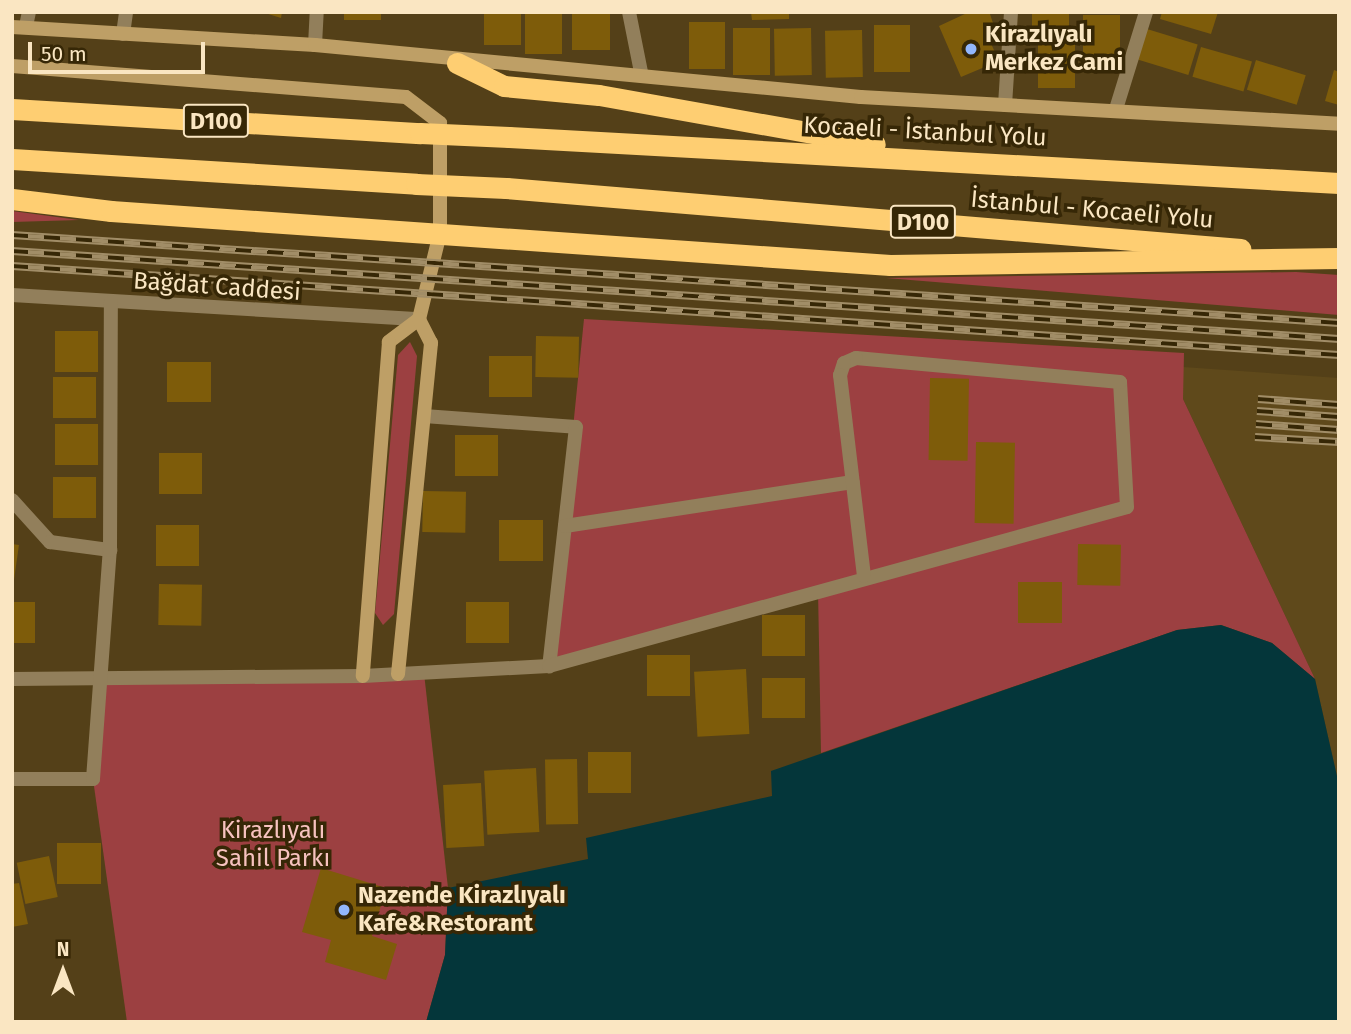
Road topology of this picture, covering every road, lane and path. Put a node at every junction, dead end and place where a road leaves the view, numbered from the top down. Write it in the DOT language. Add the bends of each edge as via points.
graph roads {
  1 [pos="126,12"];
  2 [pos="317,12"];
  3 [pos="629,12"];
  4 [pos="1011,12"];
  5 [pos="1146,12"];
  6 [pos="22,22"];
  7 [pos="123,34"];
  8 [pos="315,45"];
  9 [pos="457,63"];
  10 [pos="12,66"];
  11 [pos="641,72"];
  12 [pos="1005,105"];
  13 [pos="12,108"];
  14 [pos="1116,109"];
  15 [pos="1339,124"];
  16 [pos="12,159"];
  17 [pos="963,159"];
  18 [pos="1339,183"];
  19 [pos="12,199"];
  20 [pos="440,233"];
  21 [pos="1339,257"];
  22 [pos="12,295"];
  23 [pos="111,302"];
  24 [pos="419,319"];
  25 [pos="424,416"];
  26 [pos="853,482"];
  27 [pos="12,500"];
  28 [pos="565,526"];
  29 [pos="110,550"];
  30 [pos="864,576"];
  31 [pos="549,666"];
  32 [pos="398,674"];
  33 [pos="363,676"];
  34 [pos="100,677"];
  35 [pos="12,679"];
  36 [pos="12,779"];
  1 -- 7 [label="street"];
  2 -- 8 [label="street"];
  3 -- 11 [label="street"];
  4 -- 12 [label="street"];
  5 -- 14 [label="street"];
  6 -- 7 [label="street"];
  7 -- 8 [label="street"];
  8 -- 9 [label="street"];
  9 -- 11 [label="street"];
  9 -- 17 [label="highway" via="504,86 599,95"];
  10 -- 20 [label="street" via="406,97 440,123"];
  11 -- 12 [label="street"];
  12 -- 14 [label="street"];
  13 -- 17 [label="highway, Kocaeli - İstanbul Yolu / D100, bridge"];
  14 -- 15 [label="street"];
  16 -- 21 [label="highway, İstanbul - Kocaeli Yolu / D100, bridge" via="506,188"];
  17 -- 18 [label="highway, Kocaeli - İstanbul Yolu / D100"];
  19 -- 20 [label="highway"];
  20 -- 21 [label="highway" via="890,265"];
  20 -- 24 [label="street"];
  22 -- 23 [label="street, Bağdat Caddesi"];
  23 -- 24 [label="street, Bağdat Caddesi"];
  23 -- 29 [label="street"];
  24 -- 25 [label="street" via="431,343"];
  24 -- 33 [label="street" via="389,342"];
  25 -- 28 [label="street" via="576,427"];
  25 -- 32 [label="street"];
  26 -- 28 [label="street"];
  26 -- 30 [label="street"];
  26 -- 30 [label="street" via="840,375 844,363 856,358 1120,382 1127,507"];
  27 -- 29 [label="street" via="50,542"];
  28 -- 31 [label="street"];
  29 -- 34 [label="street"];
  30 -- 31 [label="street"];
  31 -- 32 [label="street"];
  32 -- 33 [label="street"];
  33 -- 34 [label="street"];
  34 -- 35 [label="street"];
  34 -- 36 [label="street" via="93,779"];
}
